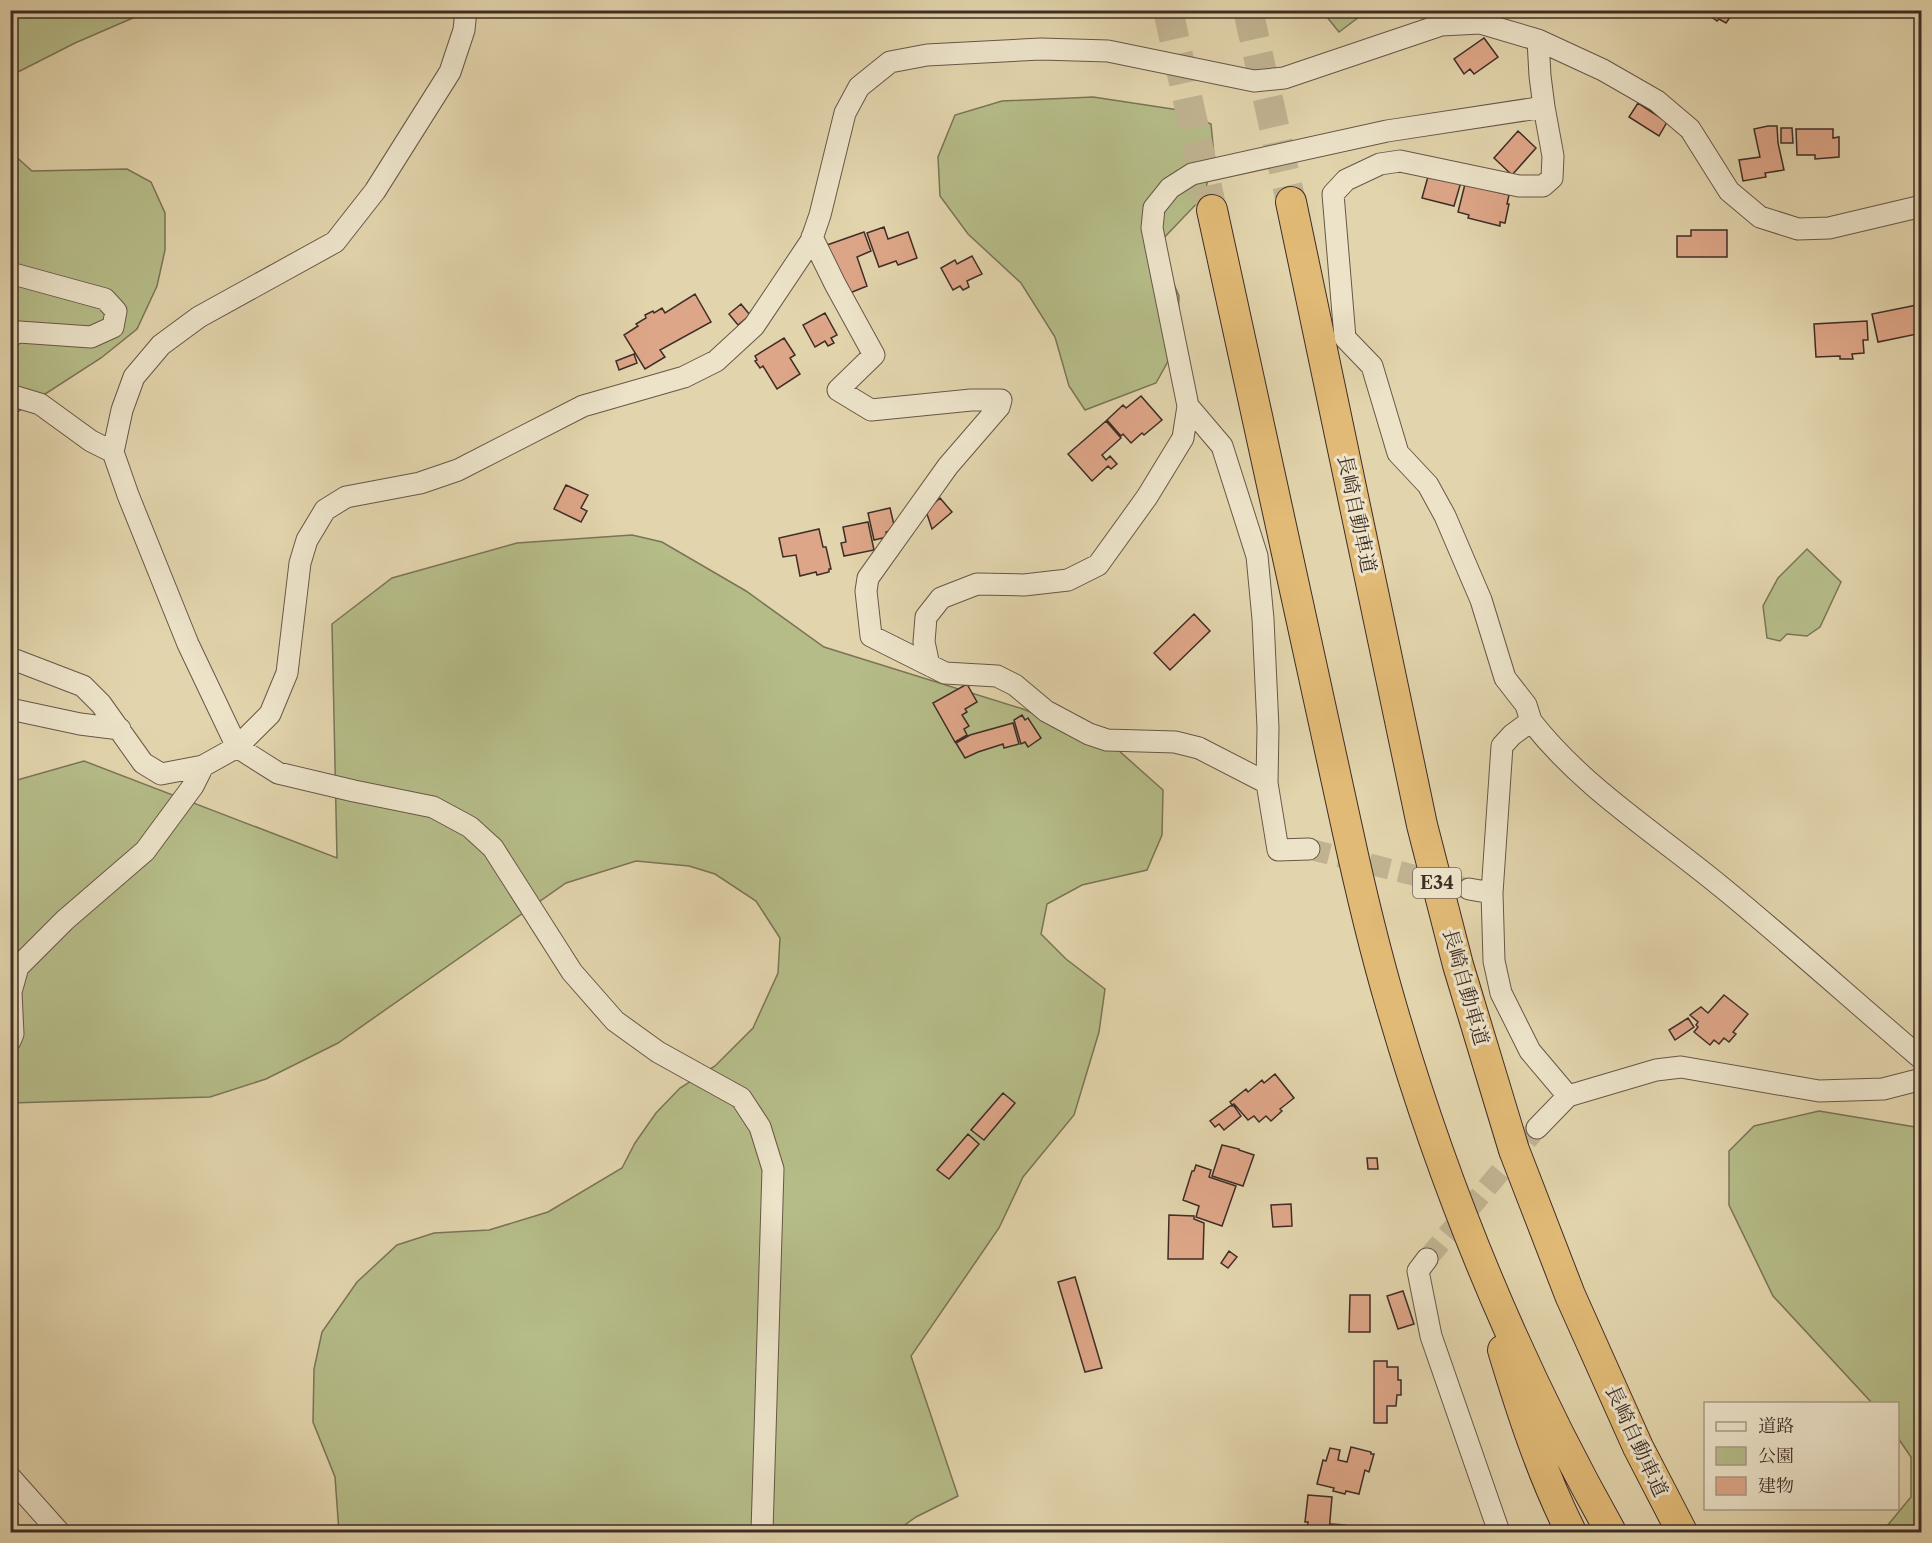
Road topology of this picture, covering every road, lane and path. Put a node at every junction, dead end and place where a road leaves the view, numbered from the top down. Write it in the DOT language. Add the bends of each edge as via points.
graph roads {
  1 [pos="466,10"];
  2 [pos="1538,40"];
  3 [pos="1544,107"];
  4 [pos="1291,202"];
  5 [pos="1922,206"];
  6 [pos="1212,210"];
  7 [pos="812,237"];
  8 [pos="10,273"];
  9 [pos="10,336"];
  10 [pos="10,395"];
  11 [pos="1188,406"];
  12 [pos="113,452"];
  13 [pos="10,658"];
  14 [pos="929,665"];
  15 [pos="10,709"];
  16 [pos="1531,721"];
  17 [pos="120,729"];
  18 [pos="237,747"];
  19 [pos="203,766"];
  20 [pos="1267,783"];
  21 [pos="1308,849"];
  22 [pos="1469,889"];
  23 [pos="1492,893"];
  24 [pos="10,1041"];
  25 [pos="1922,1059"];
  26 [pos="1922,1079"];
  27 [pos="1568,1096"];
  28 [pos="1537,1128"];
  29 [pos="1464,1220"];
  30 [pos="1427,1260"];
  31 [pos="10,1477"];
  32 [pos="59,1533"];
  33 [pos="762,1533"];
  34 [pos="1499,1533"];
  35 [pos="1571,1533"];
  36 [pos="1611,1533"];
  37 [pos="1682,1533"];
  1 -- 12 [label="street" via="464,30 450,72 375,191 334,242 199,317 161,345 134,377"];
  2 -- 3 [label="street"];
  2 -- 5 [label="street" via="1590,63 1657,101 1690,129 1729,191 1760,218 1798,229 1828,228"];
  2 -- 7 [label="street" via="1480,23 1441,25 1284,78 1254,81 1108,51 927,55 890,62 859,87 845,113"];
  3 -- 11 [label="street" via="1398,129 1317,146 1192,174 1170,188 1155,208 1152,228"];
  3 -- 16 [label="street" via="1553,156 1552,178 1543,186 1519,186 1400,161 1380,164 1346,180 1334,194 1346,338 1372,366 1398,453 1428,485 1445,516 1481,600 1505,678 1526,705"];
  4 -- 37 [label="highway, 長崎自動車道 / E34" via="1422,825 1458,965 1514,1150 1570,1295 1638,1447"];
  6 -- 29 [label="highway" via="1366,915 1417,1091"];
  7 -- 14 [label="street" via="874,355 838,390 871,410 1001,400 868,578 871,636"];
  7 -- 18 [label="street" via="754,326 716,361 684,377 583,406 458,470 420,483 346,497 325,510 307,540 300,562 287,673 270,714"];
  8 -- 9 [label="street" via="105,299 116,311 112,327 91,337 19,332"];
  10 -- 12 [label="street" via="40,404"];
  11 -- 14 [label="street" via="1183,438 1098,565 1068,580 1024,585 977,584 940,598 926,617 924,642"];
  11 -- 20 [label="street" via="1222,446 1257,556 1268,729"];
  12 -- 18 [label="street" via="188,644"];
  13 -- 17 [label="street" via="83,686"];
  14 -- 20 [label="street" via="945,673 997,676 1015,685 1046,711 1089,734 1107,740 1174,742 1199,748"];
  15 -- 17 [label="street"];
  16 -- 23 [label="street" via="1502,746"];
  16 -- 25 [label="street" via="1550,745 1623,812 1723,888"];
  17 -- 19 [label="street" via="143,763 161,774"];
  18 -- 19 [label="street"];
  18 -- 33 [label="street" via="278,772 433,807 470,827 493,848 572,972 615,1021 658,1052 741,1098 760,1126 773,1169"];
  19 -- 24 [label="street" via="193,786 145,851 65,920 18,968 10,992"];
  20 -- 21 [label="street" via="1278,850"];
  22 -- 23 [label="street"];
  23 -- 27 [label="street" via="1494,961 1501,993 1530,1052"];
  26 -- 27 [label="street" via="1882,1089 1819,1091 1681,1067 1656,1070"];
  27 -- 28 [label="street"];
  29 -- 35 [label="highway" via="1521,1408 1552,1494"];
  29 -- 36 [label="highway" via="1516,1344"];
  30 -- 34 [label="street" via="1418,1271 1431,1336"];
  31 -- 32 [label="street"];
}
